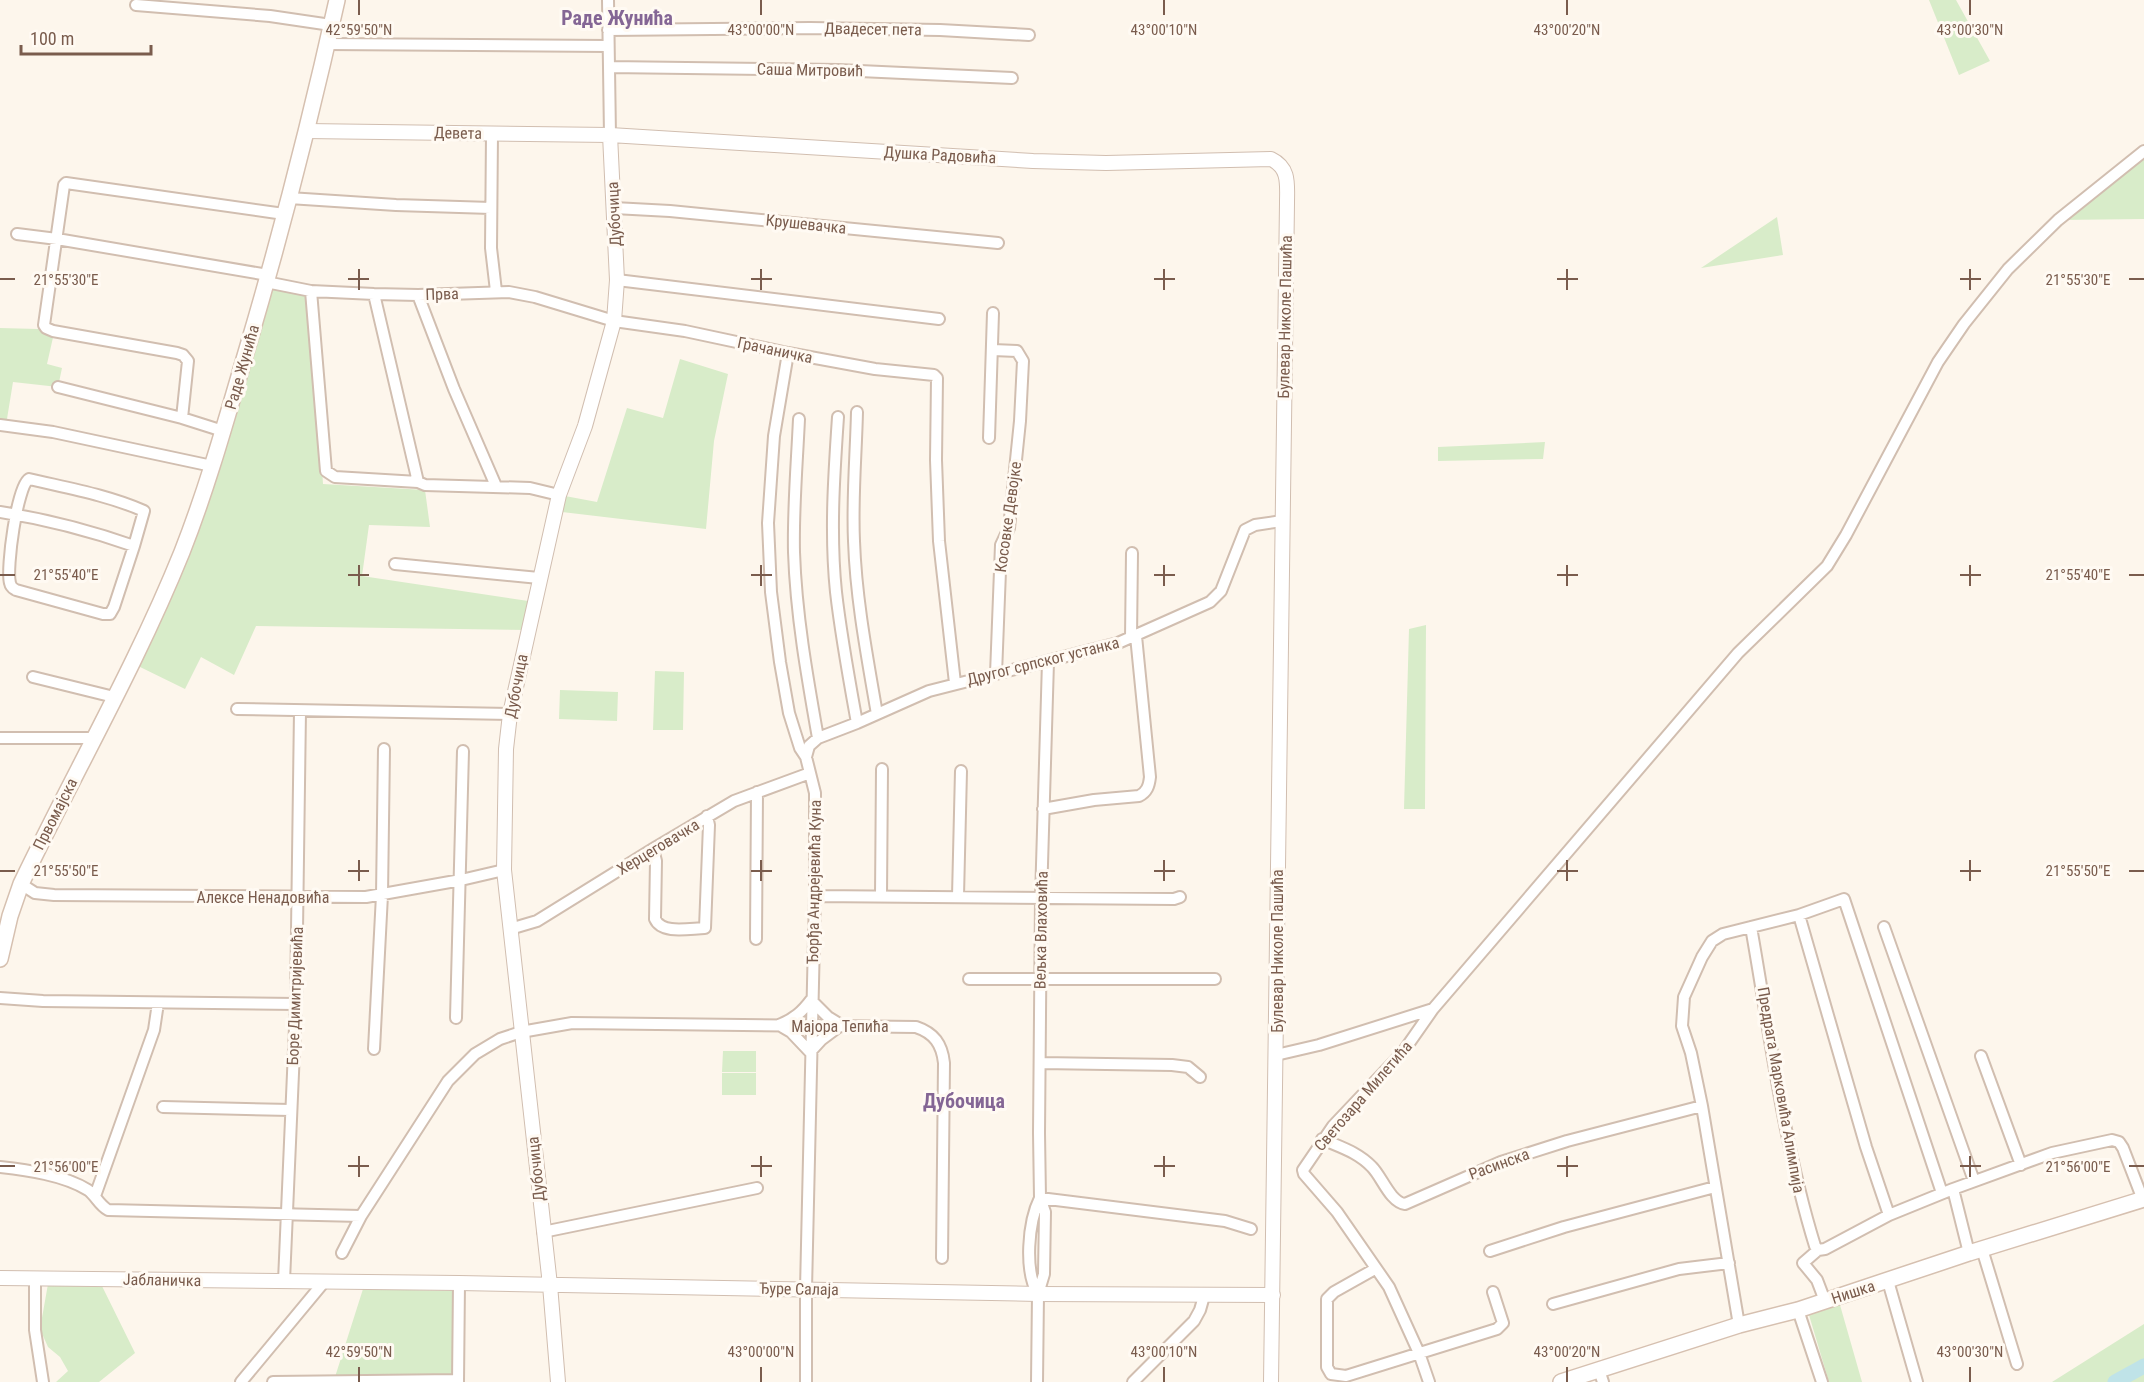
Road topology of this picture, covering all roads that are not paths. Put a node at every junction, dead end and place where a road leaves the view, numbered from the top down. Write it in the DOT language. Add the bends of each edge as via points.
graph roads {
  1 [pos="337,0"];
  2 [pos="608,0"];
  3 [pos="136,5"];
  4 [pos="331,25"];
  5 [pos="608,30"];
  6 [pos="1029,35"];
  7 [pos="326,44"];
  8 [pos="608,46"];
  9 [pos="609,67"];
  10 [pos="1011,78"];
  11 [pos="306,131"];
  12 [pos="492,134"];
  13 [pos="610,135"];
  14 [pos="2144,151"];
  15 [pos="1271,159"];
  16 [pos="290,198"];
  17 [pos="491,208"];
  18 [pos="614,208"];
  19 [pos="284,214"];
  20 [pos="17,234"];
  21 [pos="57,238"];
  22 [pos="998,243"];
  23 [pos="267,279"];
  24 [pos="617,280"];
  25 [pos="311,291"];
  26 [pos="496,291"];
  27 [pos="374,294"];
  28 [pos="418,295"];
  29 [pos="993,314"];
  30 [pos="939,319"];
  31 [pos="614,321"];
  32 [pos="993,350"];
  33 [pos="788,354"];
  34 [pos="58,387"];
  35 [pos="857,412"];
  36 [pos="838,417"];
  37 [pos="182,418"];
  38 [pos="799,419"];
  39 [pos="0,425"];
  40 [pos="223,431"];
  41 [pos="989,438"];
  42 [pos="212,466"];
  43 [pos="418,482"];
  44 [pos="496,486"];
  45 [pos="559,495"];
  46 [pos="0,512"];
  47 [pos="15,514"];
  48 [pos="1282,521"];
  49 [pos="134,546"];
  50 [pos="1132,553"];
  51 [pos="395,564"];
  52 [pos="5,565"];
  53 [pos="539,578"];
  54 [pos="1133,637"];
  55 [pos="1048,662"];
  56 [pos="996,675"];
  57 [pos="33,677"];
  58 [pos="955,683"];
  59 [pos="114,697"];
  60 [pos="237,709"];
  61 [pos="300,711"];
  62 [pos="510,714"];
  63 [pos="877,714"];
  64 [pos="857,723"];
  65 [pos="0,738"];
  66 [pos="94,738"];
  67 [pos="818,738"];
  68 [pos="384,749"];
  69 [pos="463,751"];
  70 [pos="806,757"];
  71 [pos="882,769"];
  72 [pos="961,771"];
  73 [pos="810,773"];
  74 [pos="757,792"];
  75 [pos="1043,809"];
  76 [pos="708,816"];
  77 [pos="653,849"];
  78 [pos="504,870"];
  79 [pos="461,880"];
  80 [pos="21,884"];
  81 [pos="382,895"];
  82 [pos="815,896"];
  83 [pos="881,896"];
  84 [pos="958,896"];
  85 [pos="1180,897"];
  86 [pos="298,898"];
  87 [pos="1041,898"];
  88 [pos="1799,915"];
  89 [pos="4,924"];
  90 [pos="1751,927"];
  91 [pos="1884,927"];
  92 [pos="510,929"];
  93 [pos="756,939"];
  94 [pos="0,959"];
  95 [pos="969,979"];
  96 [pos="1041,979"];
  97 [pos="1215,979"];
  98 [pos="0,998"];
  99 [pos="812,1000"];
  100 [pos="158,1003"];
  101 [pos="296,1004"];
  102 [pos="1433,1009"];
  103 [pos="456,1018"];
  104 [pos="841,1025"];
  105 [pos="779,1026"];
  106 [pos="811,1026"];
  107 [pos="520,1032"];
  108 [pos="374,1049"];
  109 [pos="810,1052"];
  110 [pos="1276,1055"];
  111 [pos="1981,1056"];
  112 [pos="1041,1064"];
  113 [pos="1200,1077"];
  114 [pos="1702,1106"];
  115 [pos="163,1107"];
  116 [pos="291,1110"];
  117 [pos="1322,1139"];
  118 [pos="2021,1165"];
  119 [pos="0,1167"];
  120 [pos="1974,1181"];
  121 [pos="1715,1187"];
  122 [pos="757,1188"];
  123 [pos="1947,1191"];
  124 [pos="95,1196"];
  125 [pos="1040,1198"];
  126 [pos="2143,1199"];
  127 [pos="288,1214"];
  128 [pos="1889,1215"];
  129 [pos="361,1216"];
  130 [pos="1251,1229"];
  131 [pos="543,1232"];
  132 [pos="1818,1250"];
  133 [pos="1490,1251"];
  134 [pos="1976,1251"];
  135 [pos="342,1253"];
  136 [pos="942,1258"];
  137 [pos="1729,1263"];
  138 [pos="1375,1269"];
  139 [pos="0,1278"];
  140 [pos="35,1278"];
  141 [pos="284,1281"];
  142 [pos="1888,1281"];
  143 [pos="324,1282"];
  144 [pos="459,1283"];
  145 [pos="550,1285"];
  146 [pos="806,1289"];
  147 [pos="1493,1292"];
  148 [pos="1038,1294"];
  149 [pos="1273,1295"];
  150 [pos="1204,1296"];
  151 [pos="1825,1301"];
  152 [pos="1552,1304"];
  153 [pos="1798,1310"];
  154 [pos="1739,1326"];
  155 [pos="1419,1353"];
  156 [pos="2018,1364"];
  157 [pos="1601,1376"];
  158 [pos="458,1381"];
  159 [pos="43,1382"];
  160 [pos="241,1382"];
  161 [pos="273,1382"];
  162 [pos="283,1382"];
  163 [pos="558,1382"];
  164 [pos="806,1382"];
  165 [pos="1037,1382"];
  166 [pos="1133,1382"];
  167 [pos="1271,1382"];
  168 [pos="1429,1382"];
  169 [pos="1561,1382"];
  170 [pos="1822,1382"];
  171 [pos="1917,1382"];
  1 -- 4 [label="main road, Раде Жунића"];
  2 -- 5 [label="street, Дубочица"];
  3 -- 4 [label="street"];
  4 -- 7 [label="main road, Раде Жунића"];
  5 -- 6 [label="street, Двадесет пета" via="810,28"];
  5 -- 8 [label="street, Дубочица"];
  7 -- 8 [label="street"];
  7 -- 11 [label="main road, Раде Жунића"];
  8 -- 9 [label="street, Дубочица"];
  9 -- 10 [label="street, Саша Митровић" via="838,70"];
  9 -- 13 [label="street, Дубочица"];
  11 -- 12 [label="street, Девета"];
  11 -- 16 [label="main road, Раде Жунића"];
  12 -- 13 [label="street, Девета"];
  12 -- 17 [label="street"];
  13 -- 15 [label="street, Душка Радовића" via="1033,161"];
  13 -- 18 [label="street, Дубочица"];
  14 -- 102 [label="street" via="2072,208 2008,269 1938,362 1827,566 1738,652"];
  15 -- 48 [label="street, Булевар Николе Пашића" via="1279,163 1287,179"];
  16 -- 17 [label="street"];
  16 -- 19 [label="main road, Раде Жунића"];
  17 -- 26 [label="street"];
  18 -- 22 [label="street, Крушевачка"];
  18 -- 24 [label="street, Дубочица"];
  19 -- 21 [label="street" via="66,183 61,194"];
  19 -- 23 [label="main road, Раде Жунића"];
  20 -- 21 [label="street, Прва"];
  21 -- 23 [label="street, Прва"];
  21 -- 37 [label="street" via="46,328 183,355 188,361"];
  23 -- 25 [label="street, Прва"];
  23 -- 40 [label="main road, Раде Жунића"];
  24 -- 30 [label="street"];
  24 -- 31 [label="street, Дубочица"];
  25 -- 27 [label="street, Прва"];
  25 -- 43 [label="street" via="326,471 334,477"];
  26 -- 28 [label="street, Прва"];
  26 -- 31 [label="street, Прва" via="535,297"];
  27 -- 28 [label="street, Прва"];
  27 -- 43 [label="street"];
  28 -- 44 [label="street"];
  29 -- 32 [label="street"];
  31 -- 33 [label="street, Грачаничка" via="685,331"];
  31 -- 45 [label="street, Дубочица" via="585,426"];
  32 -- 41 [label="street"];
  32 -- 56 [label="street, Косовке Девојке" via="1017,351 1023,361 1009,528 1001,545"];
  33 -- 58 [label="street, Грачаничка" via="936,376 939,541"];
  33 -- 70 [label="street, Ђорђа Андрејевића Куна" via="771,478 771,592 789,713"];
  34 -- 37 [label="street"];
  35 -- 63 [label="street" via="855,560"];
  36 -- 64 [label="street" via="833,535 836,590"];
  37 -- 40 [label="street"];
  38 -- 67 [label="street" via="796,581"];
  39 -- 42 [label="street" via="53,432"];
  40 -- 42 [label="main road, Раде Жунића"];
  42 -- 59 [label="main road, Раде Жунића" via="173,572"];
  43 -- 44 [label="street"];
  44 -- 45 [label="street"];
  45 -- 53 [label="street, Дубочица"];
  46 -- 47 [label="street"];
  47 -- 49 [label="street"];
  47 -- 49 [label="street" via="23,483 29,479 94,495 144,512"];
  47 -- 52 [label="street"];
  48 -- 54 [label="street, Другог српског устанка" via="1245,530 1227,579 1215,599"];
  48 -- 110 [label="street, Булевар Николе Пашића"];
  49 -- 52 [label="street" via="110,614 16,591"];
  50 -- 54 [label="street"];
  51 -- 53 [label="street"];
  53 -- 62 [label="street, Дубочица"];
  54 -- 55 [label="street, Другог српског устанка"];
  54 -- 75 [label="street" via="1149,786 1139,796"];
  55 -- 56 [label="street, Другог српског устанка"];
  55 -- 75 [label="street, Вељка Влаховића"];
  56 -- 58 [label="street, Другог српског устанка"];
  57 -- 59 [label="street"];
  58 -- 63 [label="street, Другог српског устанка"];
  59 -- 66 [label="main road, Раде Жунића"];
  60 -- 61 [label="street"];
  61 -- 62 [label="street"];
  61 -- 86 [label="street, Боре Димитријевића"];
  62 -- 78 [label="street, Дубочица" via="505,760"];
  63 -- 64 [label="street, Другог српског устанка"];
  64 -- 67 [label="street, Другог српског устанка"];
  65 -- 66 [label="street"];
  66 -- 80 [label="main road, Првомајска"];
  67 -- 70 [label="street" via="809,746"];
  68 -- 81 [label="street"];
  69 -- 79 [label="street"];
  70 -- 73 [label="street, Ђорђа Андрејевића Куна"];
  71 -- 83 [label="street"];
  72 -- 84 [label="street"];
  73 -- 74 [label="street, Херцеговачка"];
  73 -- 82 [label="street, Ђорђа Андрејевића Куна" via="815,793"];
  74 -- 76 [label="street, Херцеговачка"];
  74 -- 93 [label="street"];
  75 -- 87 [label="street, Вељка Влаховића"];
  76 -- 77 [label="street, Херцеговачка"];
  76 -- 77 [label="street" via="705,928 664,928 657,924"];
  77 -- 92 [label="street, Херцеговачка" via="537,921"];
  78 -- 79 [label="street, Алексе Ненадовића"];
  78 -- 92 [label="street, Дубочица"];
  79 -- 81 [label="street, Алексе Ненадовића"];
  79 -- 103 [label="street"];
  80 -- 86 [label="street, Алексе Ненадовића" via="54,896"];
  80 -- 89 [label="main road, Првомајска"];
  81 -- 86 [label="street, Алексе Ненадовића"];
  81 -- 108 [label="street"];
  82 -- 83 [label="street"];
  82 -- 99 [label="street, Ђорђа Андрејевића Куна"];
  83 -- 84 [label="street"];
  84 -- 87 [label="street"];
  85 -- 87 [label="street"];
  86 -- 101 [label="street, Боре Димитријевића"];
  87 -- 96 [label="street, Вељка Влаховића"];
  88 -- 90 [label="street"];
  88 -- 123 [label="street" via="1844,899"];
  88 -- 128 [label="street"];
  89 -- 94 [label="main road, Првомајска"];
  90 -- 114 [label="street" via="1712,941 1684,998 1682,1026"];
  90 -- 132 [label="street, Предрага Марковића Алимпија" via="1792,1160"];
  91 -- 120 [label="street"];
  92 -- 107 [label="street, Дубочица"];
  95 -- 96 [label="street"];
  96 -- 97 [label="street"];
  96 -- 112 [label="street, Вељка Влаховића"];
  98 -- 100 [label="street"];
  99 -- 104 [label="street"];
  99 -- 105 [label="street" via="794,1019"];
  99 -- 106 [label="street, Ђорђа Андрејевића Куна"];
  100 -- 101 [label="street"];
  100 -- 124 [label="street" via="154,1030"];
  101 -- 116 [label="street, Боре Димитријевића"];
  102 -- 110 [label="street, Светозара Милетића"];
  102 -- 117 [label="street, Светозара Милетића" via="1403,1052"];
  104 -- 106 [label="street, Мајора Тепића"];
  104 -- 109 [label="street"];
  104 -- 136 [label="street, Мајора Тепића" via="916,1027 930,1033 941,1046"];
  105 -- 106 [label="street, Мајора Тепића"];
  105 -- 107 [label="street, Мајора Тепића" via="572,1023"];
  105 -- 109 [label="street" via="792,1032"];
  106 -- 109 [label="street, Ђорђа Андрејевића Куна"];
  107 -- 129 [label="street, Мајора Тепића" via="475,1054 448,1081"];
  107 -- 131 [label="street, Дубочица"];
  109 -- 146 [label="street, Ђорђа Андрејевића Куна"];
  110 -- 149 [label="street, Булевар Николе Пашића"];
  111 -- 118 [label="street"];
  112 -- 113 [label="street" via="1172,1065 1188,1067"];
  112 -- 125 [label="street, Вељка Влаховића"];
  114 -- 117 [label="street, Расинска" via="1501,1162 1405,1204 1395,1200 1365,1160"];
  114 -- 121 [label="street"];
  115 -- 116 [label="street"];
  116 -- 127 [label="street, Боре Димитријевића"];
  117 -- 138 [label="street, Светозара Милетића" via="1304,1174"];
  118 -- 120 [label="street"];
  118 -- 126 [label="street" via="2063,1150 2117,1141"];
  119 -- 124 [label="street" via="38,1172 77,1185"];
  120 -- 123 [label="street"];
  121 -- 133 [label="street"];
  121 -- 137 [label="street"];
  122 -- 131 [label="street"];
  123 -- 128 [label="street"];
  123 -- 134 [label="street"];
  124 -- 127 [label="street" via="108,1210"];
  125 -- 130 [label="street" via="1226,1221"];
  125 -- 148 [label="street, Вељка Влаховића" via="1033,1212 1030,1275"];
  126 -- 134 [label="main road, Нишка"];
  127 -- 129 [label="street"];
  127 -- 141 [label="street, Боре Димитријевића"];
  128 -- 132 [label="street" via="1835,1245"];
  129 -- 135 [label="street, Мајора Тепића"];
  131 -- 145 [label="street, Дубочица"];
  132 -- 151 [label="street" via="1803,1263 1817,1280"];
  134 -- 142 [label="main road, Нишка"];
  134 -- 156 [label="street"];
  137 -- 152 [label="street" via="1679,1269"];
  137 -- 154 [label="street"];
  138 -- 155 [label="street" via="1393,1294"];
  138 -- 155 [label="street" via="1327,1299 1329,1372 1346,1376"];
  139 -- 140 [label="street, Јабланичка"];
  140 -- 141 [label="street, Јабланичка"];
  140 -- 159 [label="street" via="35,1330"];
  141 -- 143 [label="street, Јабланичка"];
  142 -- 151 [label="main road, Нишка"];
  142 -- 171 [label="street"];
  143 -- 144 [label="street, Ђуре Салаја"];
  143 -- 160 [label="street"];
  144 -- 145 [label="street, Ђуре Салаја"];
  144 -- 158 [label="street"];
  145 -- 146 [label="street, Ђуре Салаја"];
  145 -- 163 [label="street, Дубочица"];
  146 -- 148 [label="street, Ђуре Салаја"];
  146 -- 164 [label="street, Ђорђа Андрејевића Куна"];
  147 -- 155 [label="street" via="1503,1317 1502,1325"];
  148 -- 150 [label="street, Ђуре Салаја"];
  148 -- 165 [label="street, Вељка Влаховића"];
  149 -- 150 [label="street, Ђуре Салаја"];
  149 -- 167 [label="street, Булевар Николе Пашића"];
  150 -- 166 [label="street" via="1194,1321"];
  151 -- 153 [label="main road, Нишка"];
  153 -- 154 [label="main road, Нишка"];
  153 -- 170 [label="street"];
  154 -- 157 [label="main road, Нишка"];
  155 -- 168 [label="street"];
  157 -- 169 [label="main road, Нишка"];
  158 -- 162 [label="street"];
  161 -- 162 [label="street"];
}
